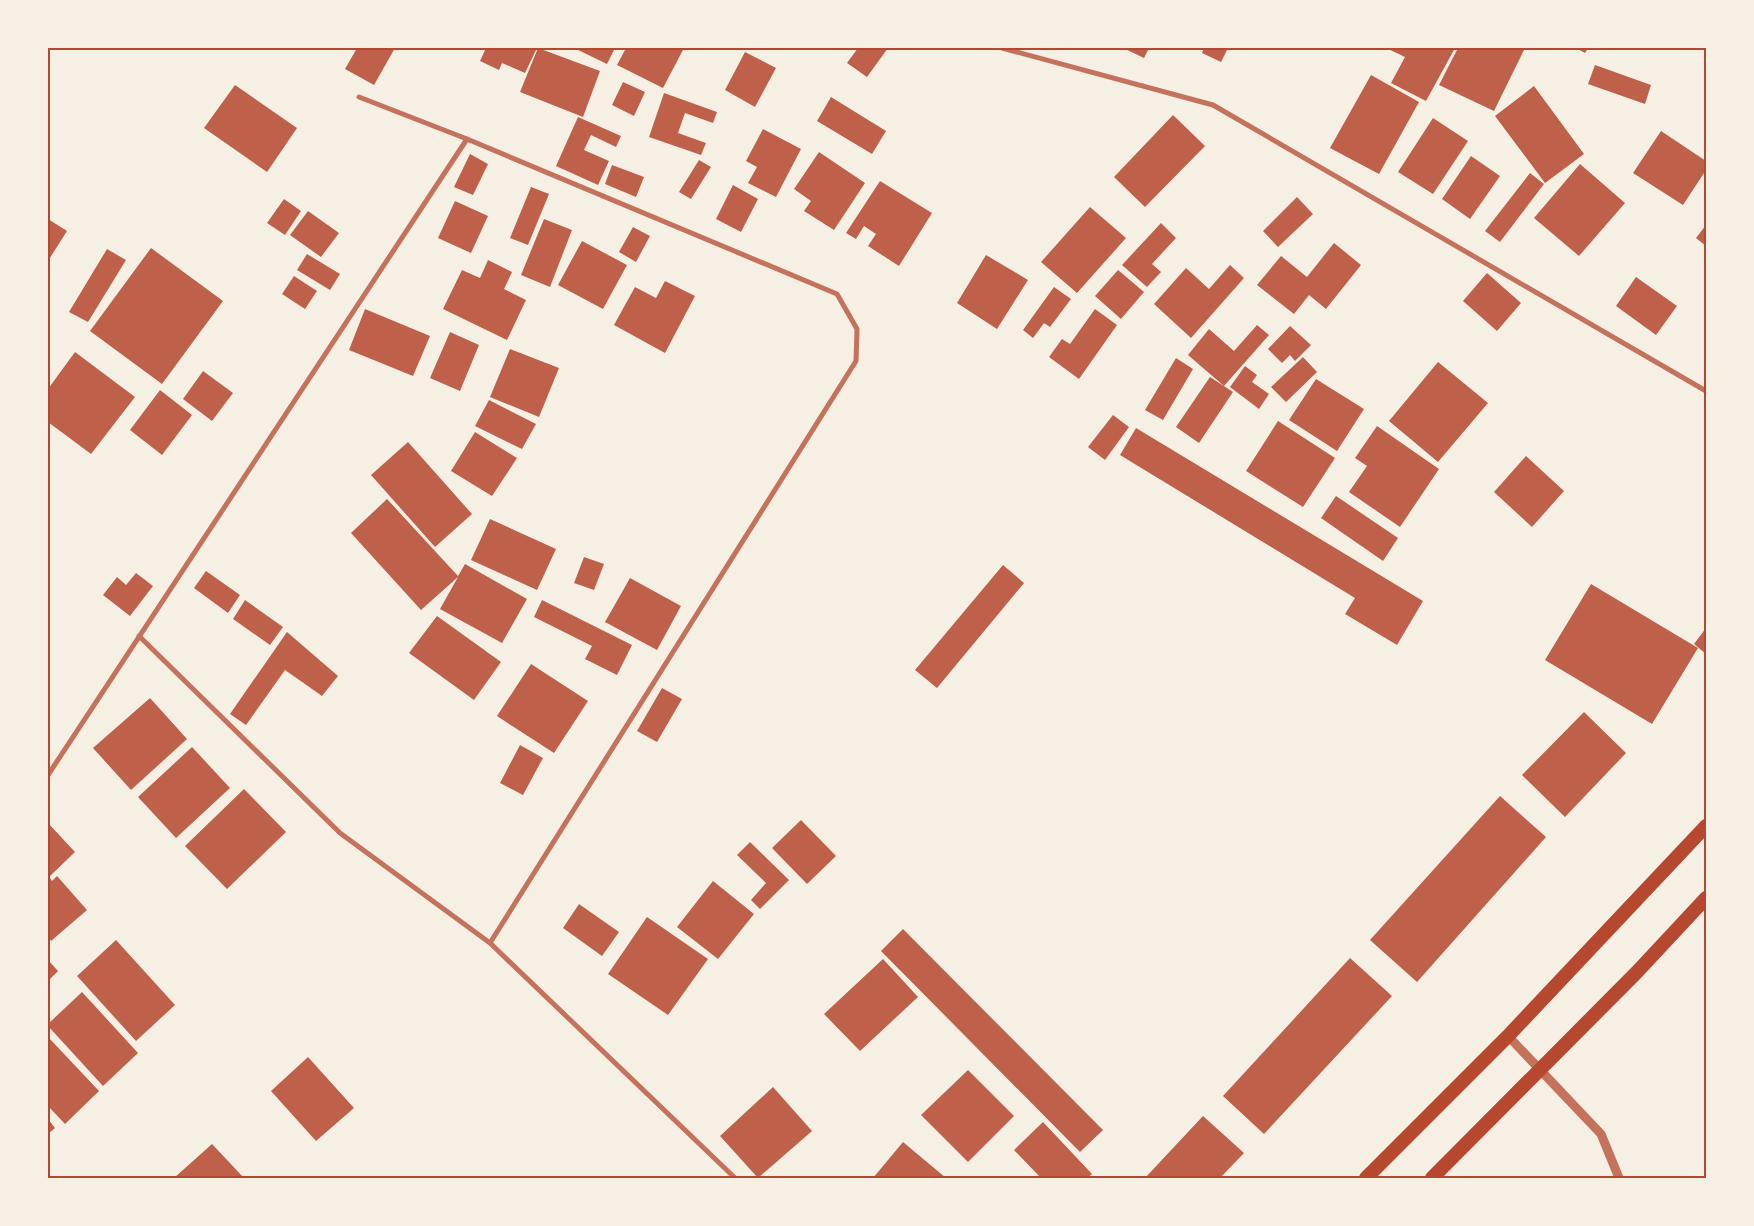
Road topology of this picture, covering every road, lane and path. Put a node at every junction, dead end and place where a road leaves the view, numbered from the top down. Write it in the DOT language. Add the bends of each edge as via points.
graph roads {
  1 [pos="1002,48"];
  2 [pos="359,97"];
  3 [pos="466,139"];
  4 [pos="1706,391"];
  5 [pos="139,636"];
  6 [pos="48,775"];
  7 [pos="1706,826"];
  8 [pos="1706,898"];
  9 [pos="490,943"];
  10 [pos="1508,1036"];
  11 [pos="1540,1070"];
  12 [pos="735,1178"];
  13 [pos="1366,1178"];
  14 [pos="1432,1178"];
  15 [pos="1619,1178"];
  1 -- 4 [label="street" via="1213,105"];
  2 -- 3 [label="street"];
  3 -- 5 [label="street"];
  3 -- 9 [label="street" via="838,294 857,329 856,361"];
  5 -- 6 [label="street"];
  5 -- 9 [label="street" via="340,833"];
  7 -- 10 [label="highway"];
  8 -- 11 [label="highway"];
  9 -- 12 [label="street"];
  10 -- 11 [label="street"];
  10 -- 13 [label="highway"];
  11 -- 14 [label="highway"];
  11 -- 15 [label="street" via="1601,1134"];
}
